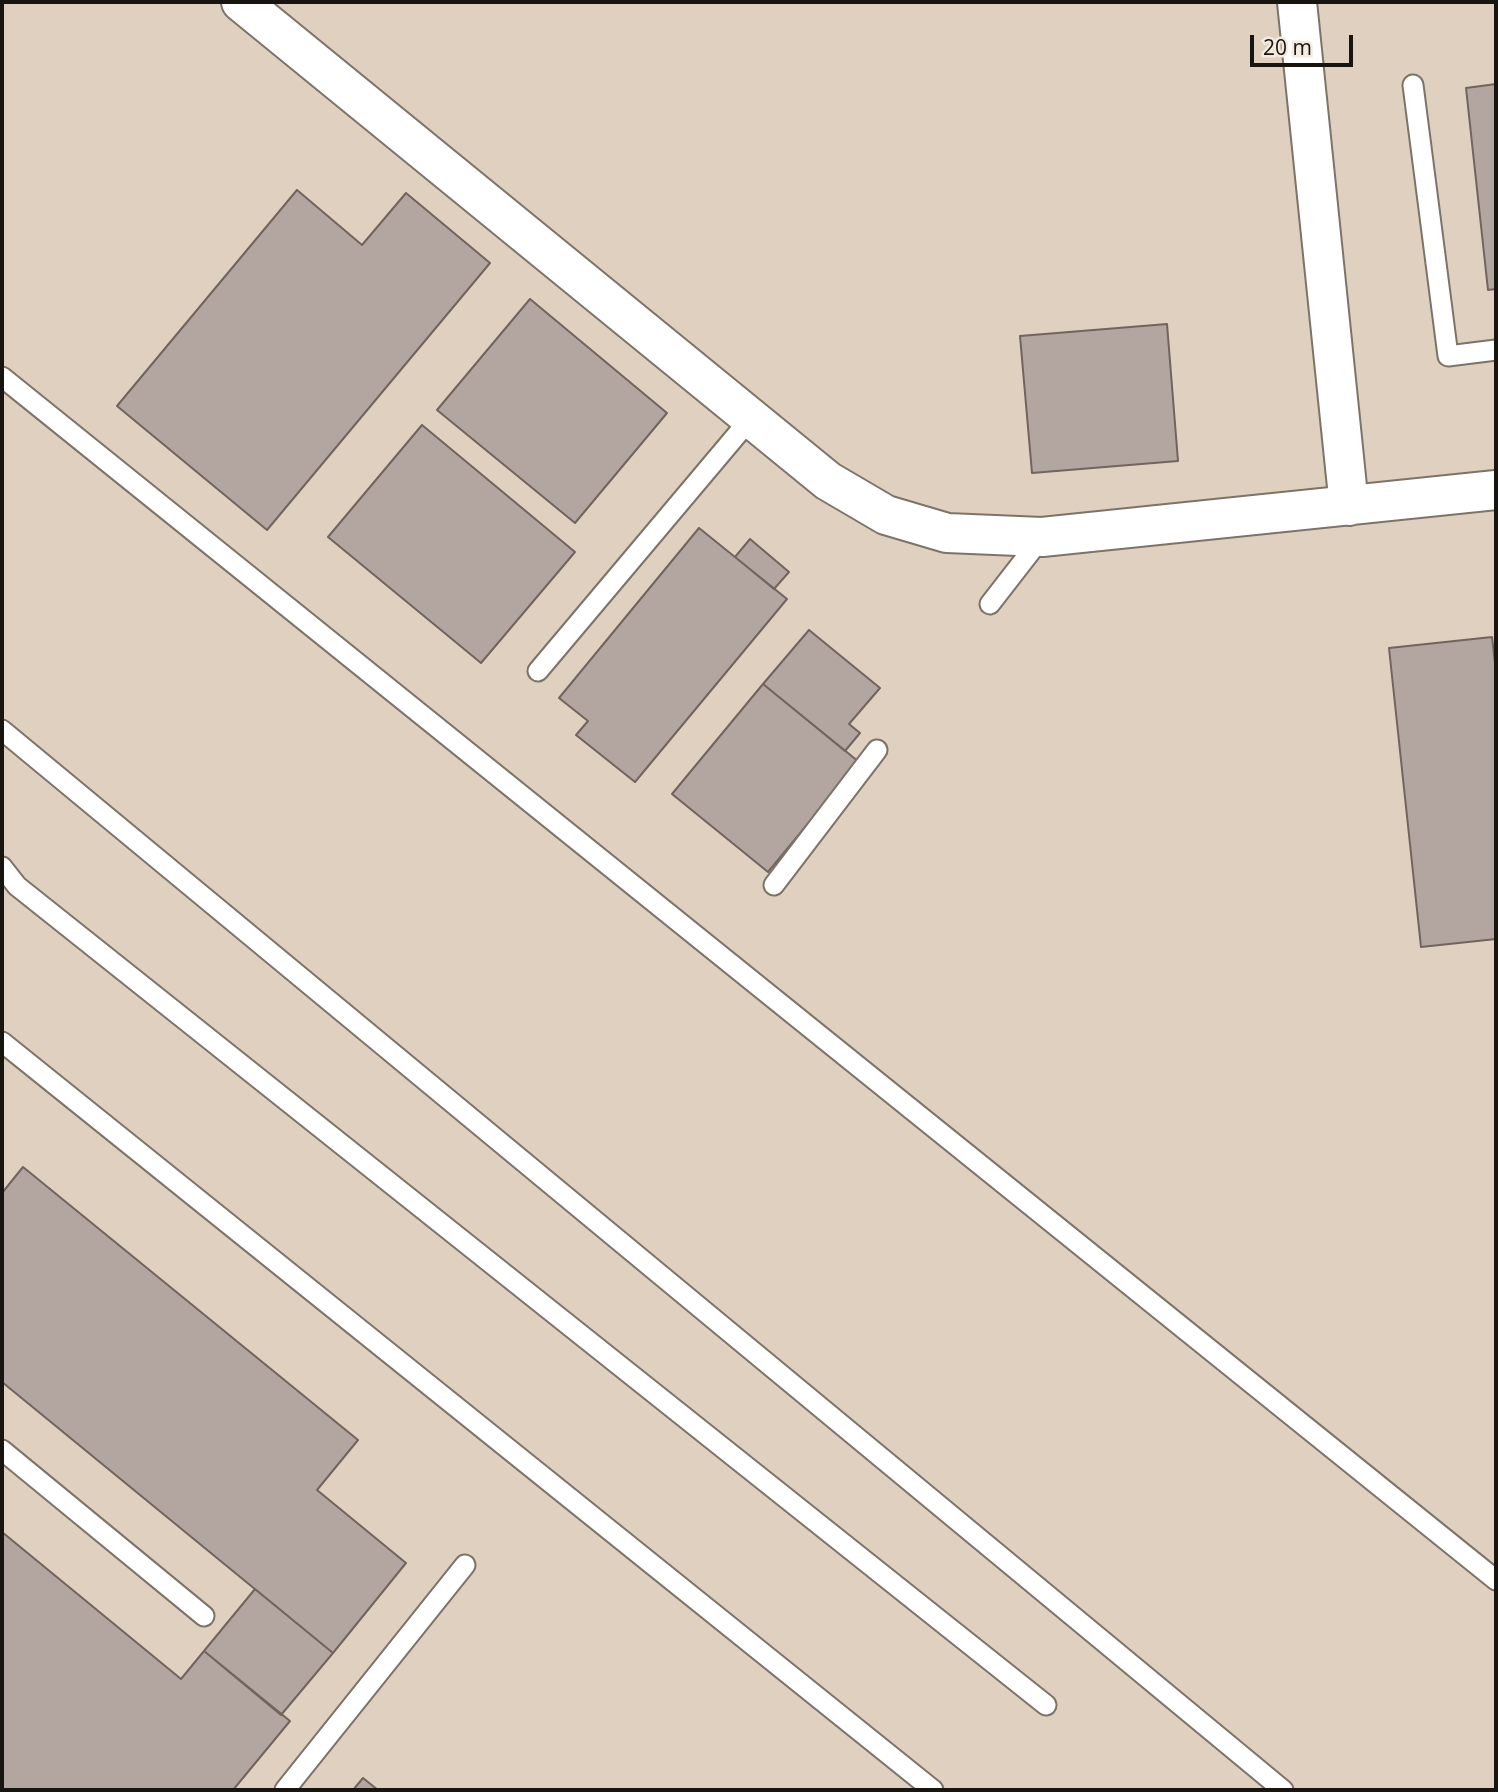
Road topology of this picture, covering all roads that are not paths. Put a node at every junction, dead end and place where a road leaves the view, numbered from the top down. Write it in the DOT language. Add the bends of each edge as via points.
graph roads {
  1 [pos="241,2"];
  2 [pos="1297,2"];
  3 [pos="1413,85"];
  4 [pos="1496,350"];
  5 [pos="2,377"];
  6 [pos="751,418"];
  7 [pos="1496,490"];
  8 [pos="1349,506"];
  9 [pos="1042,537"];
  10 [pos="990,604"];
  11 [pos="538,671"];
  12 [pos="2,730"];
  13 [pos="877,750"];
  14 [pos="2,867"];
  15 [pos="774,885"];
  16 [pos="2,1042"];
  17 [pos="2,1450"];
  18 [pos="465,1565"];
  19 [pos="1496,1580"];
  20 [pos="204,1616"];
  21 [pos="1046,1705"];
  22 [pos="285,1790"];
  23 [pos="933,1790"];
  24 [pos="1283,1790"];
  1 -- 6 [label="street"];
  2 -- 8 [label="street"];
  3 -- 4 [label="lane" via="1448,356"];
  5 -- 19 [label="lane"];
  6 -- 9 [label="street" via="828,481 886,515 947,533"];
  6 -- 11 [label="lane"];
  7 -- 8 [label="street"];
  8 -- 9 [label="street"];
  9 -- 10 [label="lane"];
  12 -- 24 [label="lane"];
  13 -- 15 [label="lane"];
  14 -- 21 [label="lane" via="17,886"];
  16 -- 23 [label="lane"];
  17 -- 20 [label="lane"];
  18 -- 22 [label="lane"];
}
